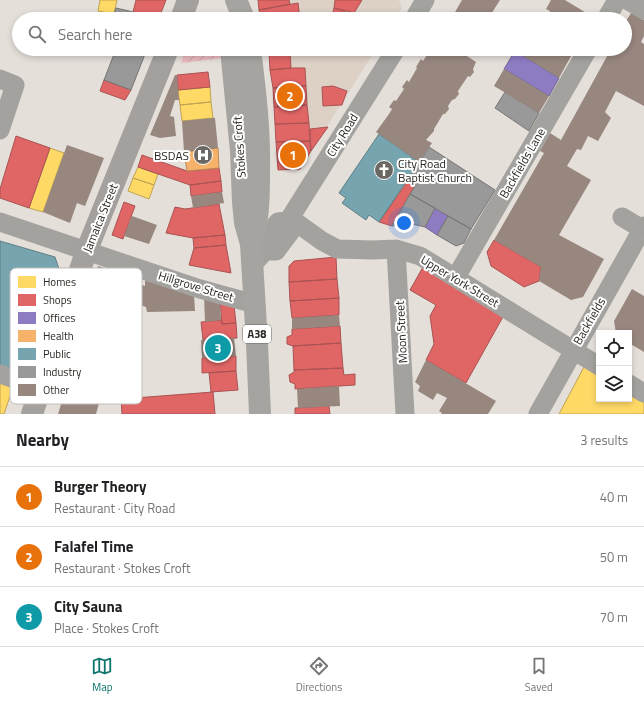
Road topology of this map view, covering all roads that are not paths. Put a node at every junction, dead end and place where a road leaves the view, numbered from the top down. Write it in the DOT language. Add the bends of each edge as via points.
graph roads {
  1 [pos="188,0"];
  2 [pos="225,0"];
  3 [pos="236,0"];
  4 [pos="425,0"];
  5 [pos="617,0"];
  6 [pos="627,0"];
  7 [pos="644,10"];
  8 [pos="184,12"];
  9 [pos="226,12"];
  10 [pos="241,12"];
  11 [pos="418,12"];
  12 [pos="610,12"];
  13 [pos="165,56"];
  14 [pos="232,56"];
  15 [pos="251,56"];
  16 [pos="392,56"];
  17 [pos="584,56"];
  18 [pos="0,79"];
  19 [pos="0,130"];
  20 [pos="622,217"];
  21 [pos="288,219"];
  22 [pos="0,222"];
  23 [pos="643,228"];
  24 [pos="396,249"];
  25 [pos="86,252"];
  26 [pos="256,253"];
  27 [pos="81,268"];
  28 [pos="139,268"];
  29 [pos="142,269"];
  30 [pos="456,277"];
  31 [pos="255,304"];
  32 [pos="572,350"];
  33 [pos="596,364"];
  34 [pos="0,374"];
  35 [pos="10,378"];
  36 [pos="632,386"];
  37 [pos="644,393"];
  38 [pos="35,404"];
  39 [pos="32,414"];
  40 [pos="260,414"];
  41 [pos="405,414"];
  42 [pos="538,414"];
  1 -- 8 [label="main road"];
  2 -- 9 [label="main road"];
  3 -- 10 [label="main road"];
  4 -- 11 [label="street"];
  5 -- 12 [label="street"];
  6 -- 7 [label="street"];
  13 -- 25 [label="main road, Jamaica Street"];
  14 -- 26 [label="main road, Stokes Croft / A38" via="245,223"];
  15 -- 26 [label="main road, Stokes Croft / A38" via="260,151"];
  16 -- 21 [label="street, City Road"];
  17 -- 30 [label="street, Backfields Lane"];
  18 -- 19 [label="street" via="15,85"];
  20 -- 23 [label="street, Backfields"];
  21 -- 24 [label="street, Upper York Street" via="337,249"];
  21 -- 26 [label="street, City Road" via="278,222"];
  22 -- 25 [label="street, Hillgrove Street"];
  23 -- 32 [label="street, Backfields"];
  24 -- 30 [label="street, Upper York Street" via="420,256"];
  24 -- 41 [label="street, Moon Street"];
  25 -- 27 [label="main road, Jamaica Street"];
  25 -- 28 [label="street, Hillgrove Street"];
  26 -- 31 [label="main road, Stokes Croft / A38"];
  29 -- 31 [label="street, Hillgrove Street"];
  30 -- 32 [label="street, Upper York Street"];
  31 -- 40 [label="main road, Stokes Croft / A38"];
  32 -- 33 [label="street, Upper York Street"];
  32 -- 42 [label="street, Backfields"];
  34 -- 35 [label="street"];
  36 -- 37 [label="street"];
  38 -- 39 [label="main road, Jamaica Street"];
}
